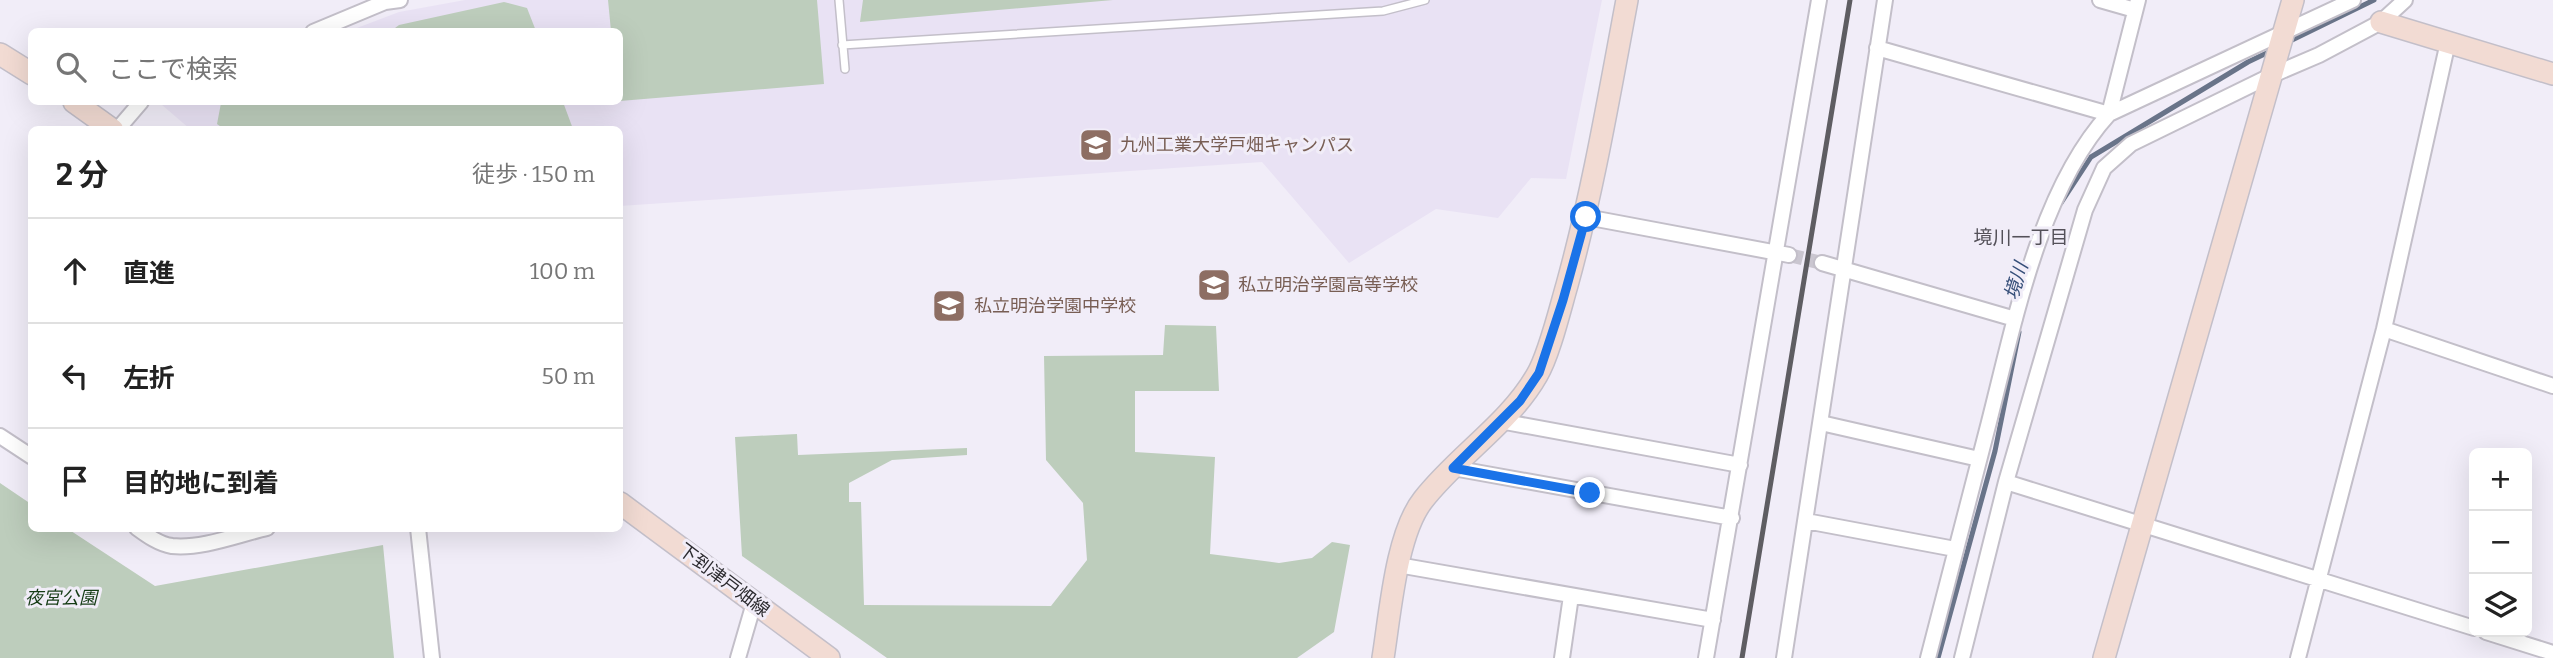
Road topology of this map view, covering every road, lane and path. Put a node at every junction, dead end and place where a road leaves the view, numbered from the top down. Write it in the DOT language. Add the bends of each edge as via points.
graph roads {
  1 [pos="839,0"];
  2 [pos="1425,0"];
  3 [pos="1627,0"];
  4 [pos="1819,0"];
  5 [pos="1885,0"];
  6 [pos="2100,0"];
  7 [pos="2293,0"];
  8 [pos="2353,0"];
  9 [pos="2405,0"];
  10 [pos="388,1"];
  11 [pos="2137,5"];
  12 [pos="2381,22"];
  13 [pos="323,28"];
  14 [pos="2283,32"];
  15 [pos="2448,42"];
  16 [pos="842,45"];
  17 [pos="1877,48"];
  18 [pos="0,54"];
  19 [pos="845,69"];
  20 [pos="2272,71"];
  21 [pos="28,72"];
  22 [pos="2553,74"];
  23 [pos="78,105"];
  24 [pos="138,105"];
  25 [pos="2109,114"];
  26 [pos="109,126"];
  27 [pos="119,126"];
  28 [pos="1586,217"];
  29 [pos="1782,254"];
  30 [pos="1822,263"];
  31 [pos="1845,268"];
  32 [pos="2015,319"];
  33 [pos="2384,329"];
  34 [pos="2553,386"];
  35 [pos="1500,421"];
  36 [pos="1821,423"];
  37 [pos="0,436"];
  38 [pos="28,454"];
  39 [pos="1979,459"];
  40 [pos="1740,465"];
  41 [pos="1453,468"];
  42 [pos="2006,482"];
  43 [pos="623,505"];
  44 [pos="1732,518"];
  45 [pos="1806,521"];
  46 [pos="2141,525"];
  47 [pos="144,532"];
  48 [pos="250,532"];
  49 [pos="418,532"];
  50 [pos="1955,550"];
  51 [pos="1398,565"];
  52 [pos="2317,579"];
  53 [pos="1571,596"];
  54 [pos="754,603"];
  55 [pos="1713,620"];
  56 [pos="2469,626"];
  57 [pos="2502,637"];
  58 [pos="2553,653"];
  59 [pos="432,658"];
  60 [pos="738,658"];
  61 [pos="829,658"];
  62 [pos="1384,658"];
  63 [pos="1562,658"];
  64 [pos="1706,658"];
  65 [pos="1784,658"];
  66 [pos="1928,658"];
  67 [pos="1962,658"];
  68 [pos="2104,658"];
  69 [pos="2298,658"];
  1 -- 16 [label="lane"];
  2 -- 16 [label="lane" via="1383,11"];
  3 -- 28 [label="street"];
  4 -- 29 [label="street"];
  5 -- 17 [label="street"];
  6 -- 11 [label="street"];
  7 -- 14 [label="street"];
  8 -- 14 [label="street"];
  9 -- 12 [label="street"];
  10 -- 13 [label="street"];
  11 -- 25 [label="street"];
  12 -- 15 [label="street"];
  12 -- 20 [label="street" via="2319,55"];
  14 -- 20 [label="street"];
  14 -- 25 [label="street"];
  15 -- 22 [label="street"];
  15 -- 33 [label="street"];
  16 -- 19 [label="lane"];
  17 -- 25 [label="street"];
  17 -- 31 [label="street"];
  18 -- 21 [label="street"];
  20 -- 42 [label="street" via="2131,144 2104,168 2085,210"];
  20 -- 46 [label="street"];
  23 -- 26 [label="street"];
  24 -- 27 [label="street"];
  25 -- 32 [label="street" via="2089,136 2052,205"];
  28 -- 29 [label="street"];
  28 -- 35 [label="street" via="1539,373"];
  29 -- 40 [label="street"];
  30 -- 31 [label="street"];
  31 -- 32 [label="street"];
  31 -- 36 [label="street"];
  32 -- 39 [label="street"];
  33 -- 34 [label="street"];
  33 -- 52 [label="street"];
  35 -- 40 [label="street"];
  35 -- 41 [label="street"];
  36 -- 39 [label="street"];
  36 -- 45 [label="street"];
  37 -- 38 [label="street"];
  39 -- 50 [label="street"];
  40 -- 44 [label="street"];
  41 -- 44 [label="street"];
  41 -- 51 [label="street" via="1421,502"];
  42 -- 46 [label="street"];
  42 -- 67 [label="street"];
  43 -- 54 [label="street, 下到津戸畑線"];
  44 -- 55 [label="street"];
  45 -- 50 [label="street"];
  45 -- 65 [label="street"];
  46 -- 52 [label="street"];
  46 -- 68 [label="street"];
  47 -- 48 [label="street" via="163,543 192,546"];
  49 -- 59 [label="street"];
  50 -- 66 [label="street"];
  51 -- 53 [label="street"];
  51 -- 62 [label="street"];
  52 -- 56 [label="street"];
  52 -- 69 [label="street"];
  53 -- 55 [label="street"];
  53 -- 63 [label="street"];
  54 -- 60 [label="street"];
  54 -- 61 [label="street, 下到津戸畑線"];
  55 -- 64 [label="street"];
  57 -- 58 [label="street"];
}
